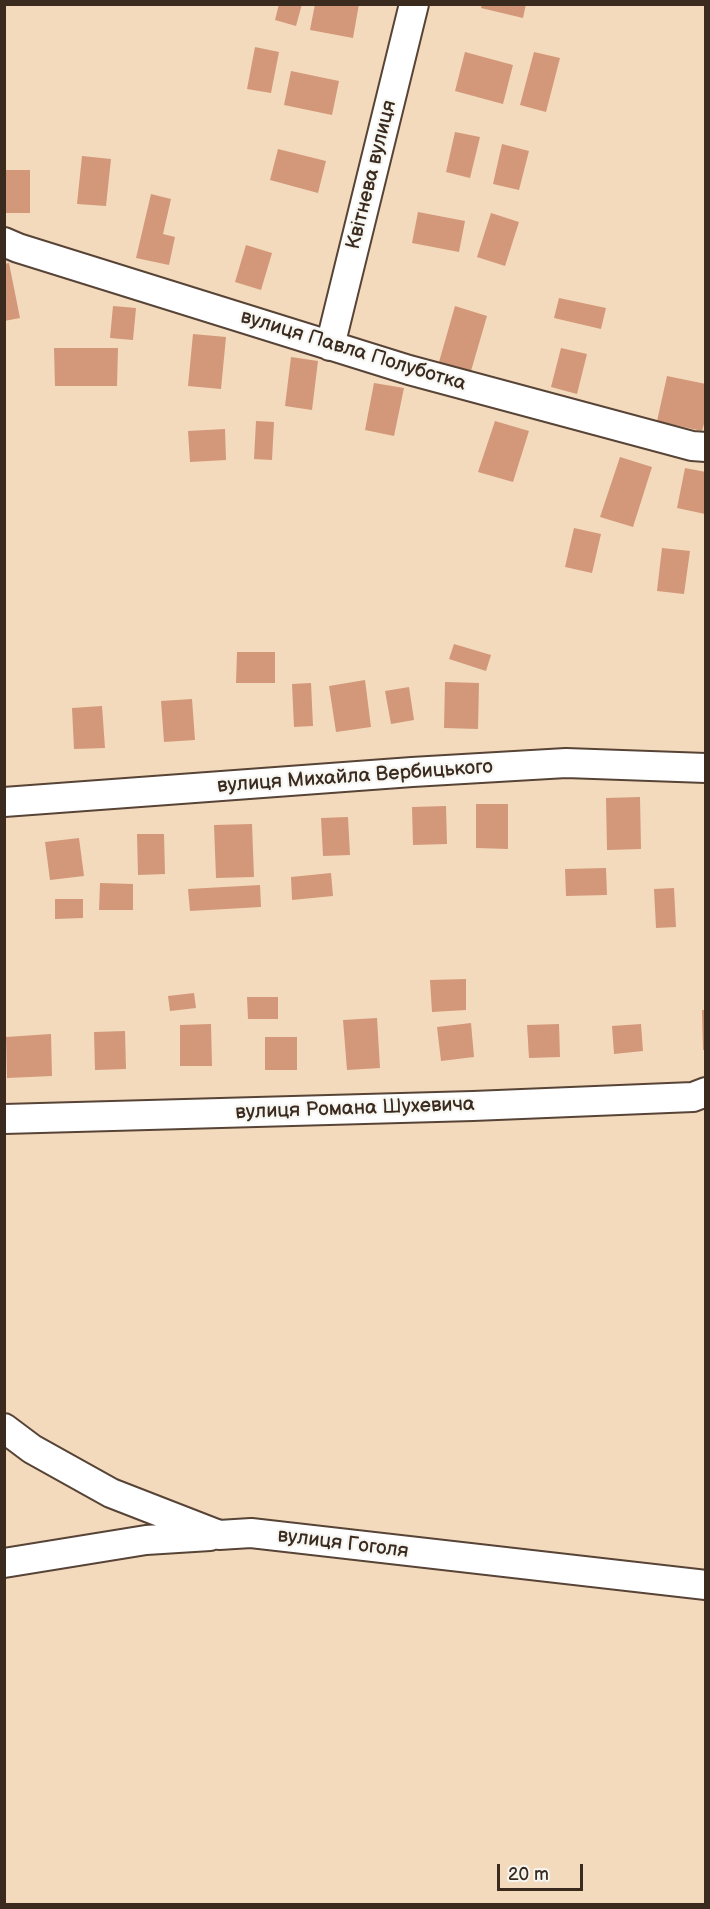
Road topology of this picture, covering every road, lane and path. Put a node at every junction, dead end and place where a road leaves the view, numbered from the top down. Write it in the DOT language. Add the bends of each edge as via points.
graph roads {
  1 [pos="414,4"];
  2 [pos="4,242"];
  3 [pos="330,346"];
  4 [pos="705,447"];
  5 [pos="705,768"];
  6 [pos="4,802"];
  7 [pos="705,1092"];
  8 [pos="4,1119"];
  9 [pos="4,1428"];
  10 [pos="219,1535"];
  11 [pos="4,1563"];
  12 [pos="705,1585"];
  1 -- 3 [label="street, Квітнева вулиця"];
  2 -- 3 [label="street, вулиця Павла Полуботка"];
  3 -- 4 [label="street, вулиця Павла Полуботка"];
  5 -- 6 [label="street, вулиця Михайла Вербицького" via="566,763"];
  7 -- 8 [label="street, вулиця Романа Шухевича" via="693,1097 473,1106"];
  9 -- 10 [label="street, вулиця Гоголя" via="32,1449 111,1493"];
  10 -- 11 [label="street" via="146,1540"];
  10 -- 12 [label="street, вулиця Гоголя" via="251,1533"];
}
